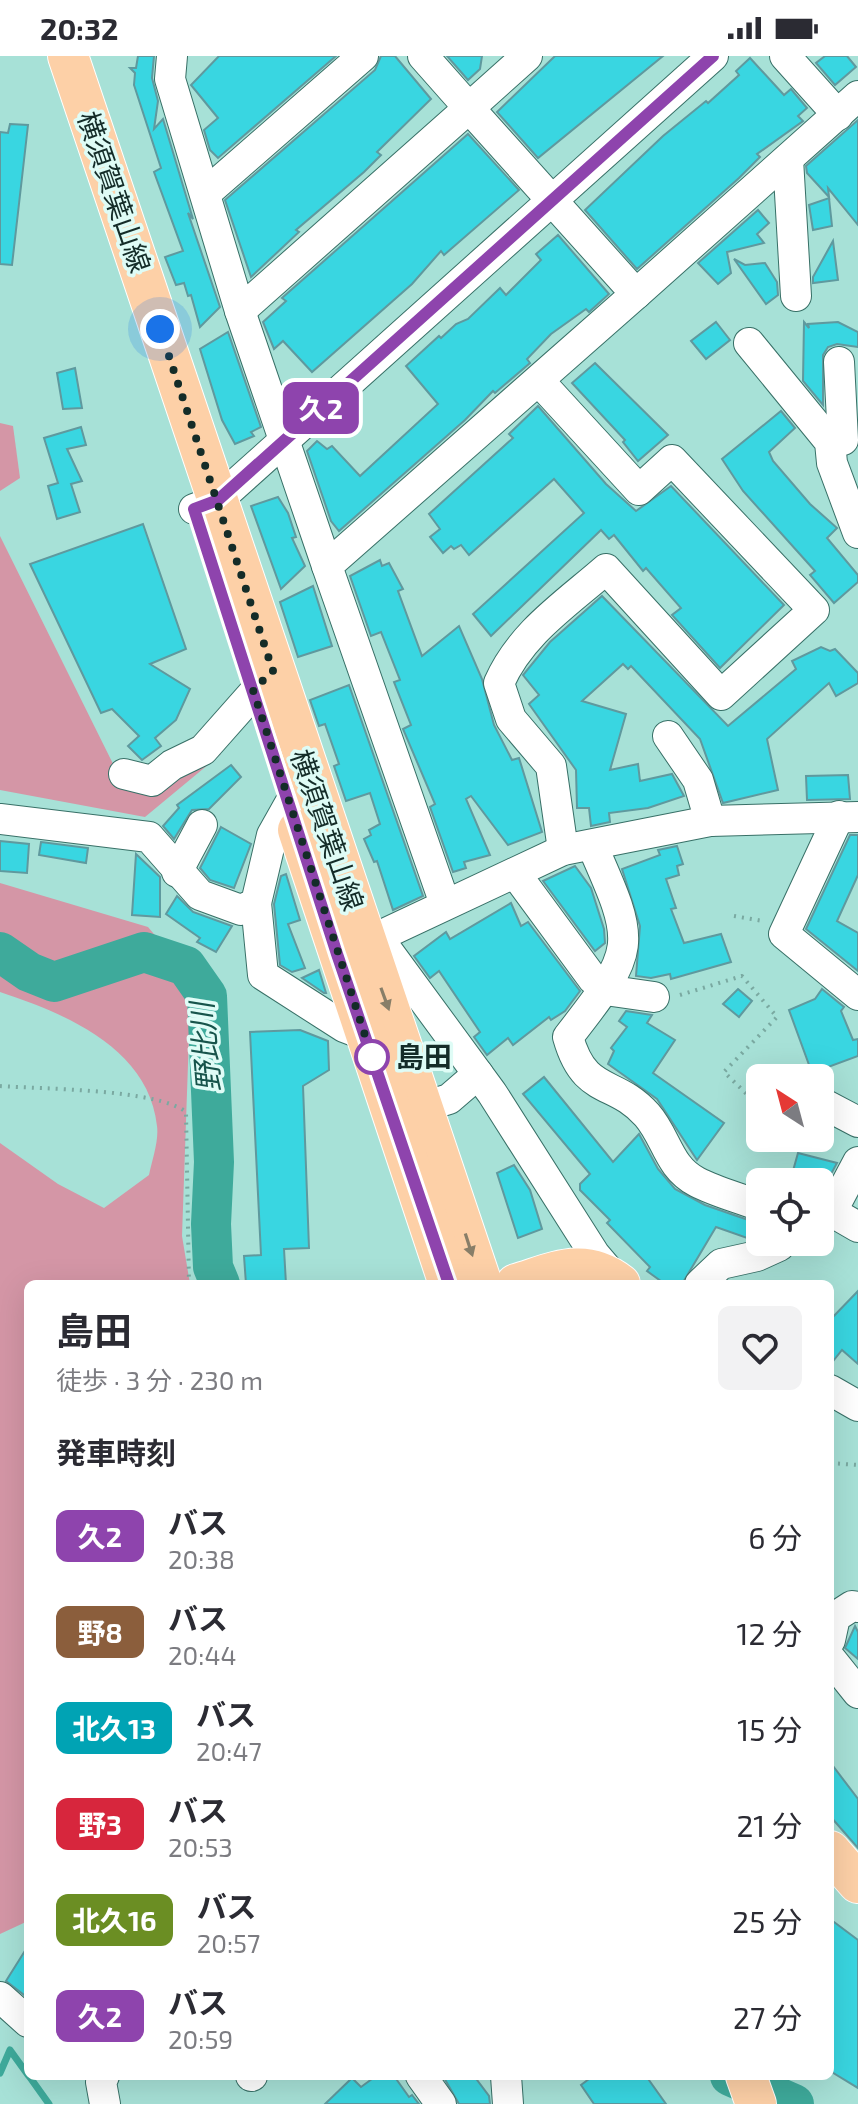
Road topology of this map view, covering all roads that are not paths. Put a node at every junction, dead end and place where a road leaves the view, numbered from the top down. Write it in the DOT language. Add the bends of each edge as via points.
graph roads {
  1 [pos="40,56"];
  2 [pos="68,56"];
  3 [pos="195,56"];
  4 [pos="363,56"];
  5 [pos="423,56"];
  6 [pos="527,56"];
  7 [pos="713,56"];
  8 [pos="785,56"];
  9 [pos="171,67"];
  10 [pos="848,106"];
  11 [pos="469,108"];
  12 [pos="788,159"];
  13 [pos="206,193"];
  14 [pos="552,200"];
  15 [pos="636,294"];
  16 [pos="796,296"];
  17 [pos="240,311"];
  18 [pos="749,343"];
  19 [pos="839,362"];
  20 [pos="539,381"];
  21 [pos="844,440"];
  22 [pos="283,442"];
  23 [pos="206,505"];
  24 [pos="858,533"];
  25 [pos="327,566"];
  26 [pos="263,680"];
  27 [pos="668,736"];
  28 [pos="124,774"];
  29 [pos="290,803"];
  30 [pos="848,816"];
  31 [pos="0,819"];
  32 [pos="710,821"];
  33 [pos="202,825"];
  34 [pos="578,847"];
  35 [pos="177,872"];
  36 [pos="515,873"];
  37 [pos="256,903"];
  38 [pos="445,904"];
  39 [pos="351,948"];
  40 [pos="605,990"];
  41 [pos="858,995"];
  42 [pos="654,997"];
  43 [pos="354,1031"];
  44 [pos="478,1074"];
  45 [pos="423,1107"];
  46 [pos="834,1109"];
  47 [pos="858,1122"];
  48 [pos="858,1162"];
  49 [pos="834,1196"];
  50 [pos="746,1201"];
  51 [pos="834,1213"];
  52 [pos="858,1227"];
  53 [pos="757,1256"];
  54 [pos="447,1280"];
  55 [pos="481,1280"];
  56 [pos="531,1280"];
  57 [pos="615,1280"];
  58 [pos="617,1280"];
  59 [pos="704,1280"];
  60 [pos="834,1392"];
  61 [pos="858,1406"];
  62 [pos="858,1607"];
  63 [pos="834,1622"];
  64 [pos="834,1663"];
  65 [pos="858,1693"];
  66 [pos="834,1856"];
  67 [pos="858,1883"];
  68 [pos="0,1997"];
  69 [pos="24,2018"];
  70 [pos="102,2080"];
  71 [pos="424,2080"];
  72 [pos="506,2080"];
  73 [pos="719,2080"];
  74 [pos="747,2080"];
  75 [pos="105,2104"];
  76 [pos="441,2104"];
  77 [pos="508,2104"];
  78 [pos="727,2104"];
  79 [pos="756,2104"];
  1 -- 23 [label="main road, 横須賀葉山線"];
  2 -- 23 [label="main road, 横須賀葉山線"];
  3 -- 9 [label="street"];
  4 -- 13 [label="street"];
  5 -- 11 [label="street"];
  6 -- 11 [label="street"];
  7 -- 14 [label="street"];
  8 -- 10 [label="street"];
  9 -- 13 [label="street"];
  10 -- 12 [label="street"];
  11 -- 14 [label="street"];
  11 -- 17 [label="street"];
  12 -- 15 [label="street"];
  12 -- 16 [label="street"];
  13 -- 17 [label="street"];
  14 -- 15 [label="street"];
  14 -- 22 [label="street"];
  15 -- 20 [label="street"];
  17 -- 22 [label="street"];
  18 -- 21 [label="street"];
  19 -- 21 [label="street"];
  20 -- 25 [label="street"];
  20 -- 34 [label="street" via="639,490 672,460 814,610 721,695 606,569 526,638 499,683 511,719 551,766"];
  21 -- 24 [label="street" via="832,463"];
  22 -- 23 [label="street"];
  22 -- 25 [label="street"];
  23 -- 26 [label="main road, 横須賀葉山線"];
  25 -- 38 [label="street"];
  26 -- 28 [label="street" via="203,750 152,781"];
  26 -- 29 [label="main road, 横須賀葉山線"];
  26 -- 39 [label="main road, 横須賀葉山線"];
  27 -- 32 [label="street" via="698,780"];
  29 -- 37 [label="street" via="272,835"];
  29 -- 39 [label="main road, 横須賀葉山線"];
  30 -- 32 [label="street"];
  30 -- 41 [label="street" via="784,934"];
  31 -- 35 [label="street" via="149,837"];
  32 -- 34 [label="street"];
  33 -- 35 [label="street"];
  34 -- 36 [label="street"];
  34 -- 40 [label="street" via="622,912 626,937"];
  35 -- 37 [label="street" via="200,895 241,910"];
  36 -- 38 [label="street"];
  36 -- 40 [label="street"];
  37 -- 43 [label="street" via="263,975"];
  38 -- 39 [label="street"];
  39 -- 43 [label="main road, 横須賀葉山線"];
  39 -- 44 [label="street"];
  39 -- 45 [label="main road, 横須賀葉山線, one-way"];
  40 -- 42 [label="street"];
  40 -- 50 [label="street" via="568,1037 575,1062 594,1083 646,1113 671,1161 696,1182"];
  43 -- 54 [label="main road, 横須賀葉山線"];
  44 -- 45 [label="street" via="449,1099"];
  44 -- 58 [label="street"];
  45 -- 55 [label="main road, 横須賀葉山線, one-way"];
  46 -- 47 [label="street"];
  48 -- 49 [label="street"];
  51 -- 52 [label="street"];
  53 -- 59 [label="street" via="721,1264"];
  56 -- 57 [label="main road" via="576,1268 604,1271"];
  60 -- 61 [label="street"];
  62 -- 63 [label="street"];
  64 -- 65 [label="street"];
  66 -- 67 [label="main road"];
  68 -- 69 [label="street"];
  70 -- 75 [label="street"];
  71 -- 76 [label="street"];
  72 -- 77 [label="street"];
  73 -- 78 [label="main road"];
  74 -- 79 [label="main road"];
}
